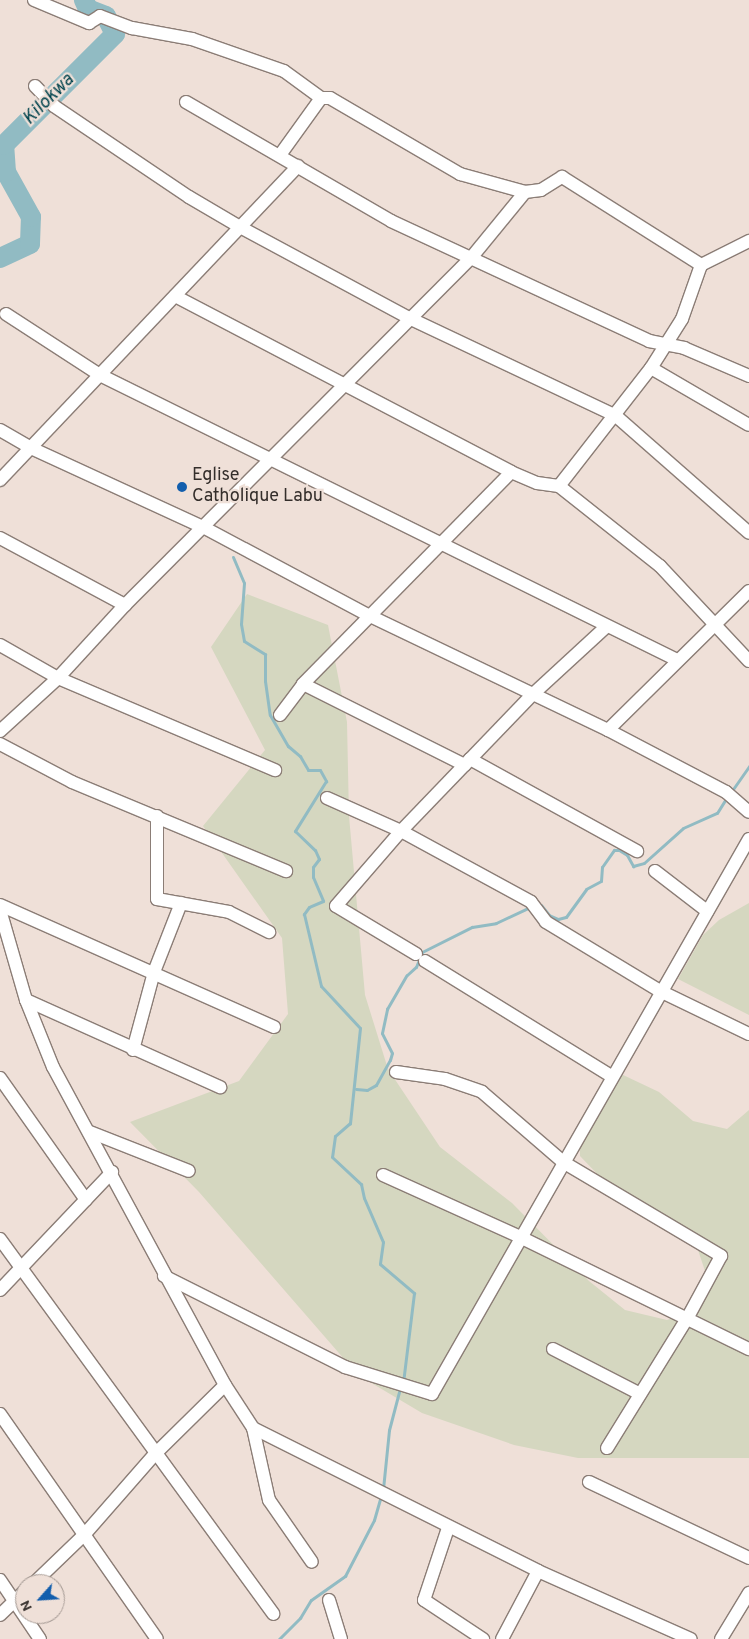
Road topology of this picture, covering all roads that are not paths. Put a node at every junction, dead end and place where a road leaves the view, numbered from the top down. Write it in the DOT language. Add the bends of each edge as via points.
graph roads {
  1 [pos="34,0"];
  2 [pos="38,89"];
  3 [pos="321,98"];
  4 [pos="186,102"];
  5 [pos="280,155"];
  6 [pos="298,166"];
  7 [pos="524,192"];
  8 [pos="240,227"];
  9 [pos="749,241"];
  10 [pos="471,258"];
  11 [pos="701,264"];
  12 [pos="175,296"];
  13 [pos="6,314"];
  14 [pos="409,318"];
  15 [pos="666,344"];
  16 [pos="651,368"];
  17 [pos="100,375"];
  18 [pos="749,376"];
  19 [pos="344,387"];
  20 [pos="616,416"];
  21 [pos="749,425"];
  22 [pos="0,430"];
  23 [pos="31,448"];
  24 [pos="271,459"];
  25 [pos="511,472"];
  26 [pos="0,480"];
  27 [pos="559,486"];
  28 [pos="203,527"];
  29 [pos="749,533"];
  30 [pos="0,538"];
  31 [pos="441,543"];
  32 [pos="749,591"];
  33 [pos="126,604"];
  34 [pos="370,616"];
  35 [pos="715,622"];
  36 [pos="607,626"];
  37 [pos="0,645"];
  38 [pos="676,660"];
  39 [pos="749,662"];
  40 [pos="58,678"];
  41 [pos="303,684"];
  42 [pos="533,694"];
  43 [pos="280,715"];
  44 [pos="608,730"];
  45 [pos="0,731"];
  46 [pos="0,744"];
  47 [pos="468,762"];
  48 [pos="274,770"];
  49 [pos="327,798"];
  50 [pos="749,812"];
  51 [pos="156,816"];
  52 [pos="401,831"];
  53 [pos="749,839"];
  54 [pos="637,852"];
  55 [pos="286,871"];
  56 [pos="654,872"];
  57 [pos="181,903"];
  58 [pos="0,905"];
  59 [pos="0,910"];
  60 [pos="707,911"];
  61 [pos="269,932"];
  62 [pos="9,942"];
  63 [pos="0,953"];
  64 [pos="154,972"];
  65 [pos="660,991"];
  66 [pos="26,1000"];
  67 [pos="274,1028"];
  68 [pos="749,1034"];
  69 [pos="133,1050"];
  70 [pos="396,1072"];
  71 [pos="611,1076"];
  72 [pos="0,1078"];
  73 [pos="220,1087"];
  74 [pos="90,1132"];
  75 [pos="563,1162"];
  76 [pos="189,1171"];
  77 [pos="112,1172"];
  78 [pos="383,1176"];
  79 [pos="86,1200"];
  80 [pos="520,1237"];
  81 [pos="0,1239"];
  82 [pos="21,1268"];
  83 [pos="164,1276"];
  84 [pos="0,1290"];
  85 [pos="688,1317"];
  86 [pos="553,1349"];
  87 [pos="749,1349"];
  88 [pos="225,1386"];
  89 [pos="640,1394"];
  90 [pos="0,1414"];
  91 [pos="253,1428"];
  92 [pos="606,1448"];
  93 [pos="155,1454"];
  94 [pos="589,1482"];
  95 [pos="448,1528"];
  96 [pos="84,1536"];
  97 [pos="749,1558"];
  98 [pos="312,1562"];
  99 [pos="538,1571"];
  100 [pos="44,1574"];
  101 [pos="0,1580"];
  102 [pos="749,1593"];
  103 [pos="329,1600"];
  104 [pos="15,1601"];
  105 [pos="273,1614"];
  106 [pos="0,1616"];
  107 [pos="30,1624"];
  108 [pos="40,1639"];
  109 [pos="157,1639"];
  110 [pos="341,1639"];
  111 [pos="483,1639"];
  112 [pos="502,1639"];
  113 [pos="691,1639"];
  114 [pos="721,1639"];
  1 -- 3 [label="street" via="89,23 100,16 111,22 192,38 284,70"];
  2 -- 8 [label="street" via="54,106 189,198"];
  3 -- 5 [label="street"];
  3 -- 7 [label="street" via="330,98 460,174"];
  4 -- 5 [label="street"];
  5 -- 6 [label="street"];
  6 -- 8 [label="street"];
  6 -- 10 [label="street" via="391,222"];
  7 -- 10 [label="street"];
  7 -- 11 [label="street" via="541,190 562,177"];
  8 -- 12 [label="street"];
  8 -- 14 [label="street"];
  9 -- 11 [label="street"];
  10 -- 14 [label="street"];
  10 -- 15 [label="street" via="649,341"];
  11 -- 15 [label="street" via="682,318"];
  12 -- 17 [label="street"];
  12 -- 19 [label="street"];
  13 -- 17 [label="street"];
  14 -- 19 [label="street"];
  14 -- 20 [label="street"];
  15 -- 16 [label="street"];
  15 -- 18 [label="street" via="684,348"];
  16 -- 20 [label="street"];
  16 -- 21 [label="street"];
  17 -- 23 [label="street"];
  17 -- 24 [label="street"];
  19 -- 24 [label="street"];
  19 -- 25 [label="street"];
  20 -- 27 [label="street"];
  20 -- 29 [label="street"];
  22 -- 23 [label="street"];
  23 -- 26 [label="street"];
  23 -- 28 [label="street"];
  24 -- 28 [label="street"];
  24 -- 31 [label="street"];
  25 -- 27 [label="street" via="537,483"];
  25 -- 31 [label="street"];
  27 -- 35 [label="street" via="660,566"];
  28 -- 33 [label="street"];
  28 -- 34 [label="street"];
  30 -- 33 [label="street"];
  31 -- 34 [label="street"];
  31 -- 36 [label="street"];
  32 -- 35 [label="street"];
  33 -- 40 [label="street"];
  34 -- 41 [label="street"];
  34 -- 42 [label="street"];
  35 -- 38 [label="street"];
  35 -- 39 [label="street"];
  36 -- 38 [label="street"];
  36 -- 42 [label="street"];
  37 -- 40 [label="street"];
  38 -- 44 [label="street"];
  40 -- 45 [label="street"];
  40 -- 48 [label="street"];
  41 -- 43 [label="street"];
  41 -- 47 [label="street"];
  42 -- 44 [label="street"];
  42 -- 47 [label="street"];
  44 -- 50 [label="street" via="729,794"];
  46 -- 51 [label="street" via="72,782"];
  47 -- 52 [label="street"];
  47 -- 54 [label="street"];
  49 -- 52 [label="street"];
  51 -- 55 [label="street"];
  51 -- 57 [label="street" via="157,899"];
  52 -- 65 [label="street" via="534,905 546,922"];
  52 -- 71 [label="street" via="336,906"];
  53 -- 60 [label="street"];
  56 -- 60 [label="street"];
  57 -- 61 [label="street" via="229,912"];
  57 -- 64 [label="street"];
  58 -- 64 [label="street"];
  59 -- 62 [label="street"];
  60 -- 65 [label="street"];
  62 -- 63 [label="street"];
  62 -- 66 [label="street"];
  64 -- 67 [label="street"];
  64 -- 69 [label="street"];
  65 -- 68 [label="street"];
  65 -- 71 [label="street"];
  66 -- 69 [label="street"];
  66 -- 74 [label="street" via="53,1067"];
  69 -- 73 [label="street"];
  70 -- 75 [label="street" via="445,1079 482,1092"];
  71 -- 75 [label="street"];
  72 -- 79 [label="street"];
  74 -- 76 [label="street"];
  74 -- 77 [label="street"];
  75 -- 80 [label="street"];
  75 -- 85 [label="street" via="721,1256"];
  77 -- 79 [label="street"];
  77 -- 83 [label="street"];
  78 -- 80 [label="street"];
  79 -- 82 [label="street"];
  80 -- 83 [label="street" via="432,1394 345,1367"];
  80 -- 85 [label="street"];
  81 -- 82 [label="street"];
  82 -- 84 [label="street"];
  82 -- 93 [label="street"];
  83 -- 88 [label="street"];
  85 -- 87 [label="street"];
  85 -- 89 [label="street"];
  86 -- 89 [label="street"];
  88 -- 91 [label="street"];
  88 -- 93 [label="street"];
  89 -- 92 [label="street"];
  90 -- 96 [label="street"];
  91 -- 95 [label="street"];
  91 -- 98 [label="street" via="269,1500"];
  93 -- 96 [label="street"];
  93 -- 105 [label="street"];
  94 -- 97 [label="street"];
  95 -- 99 [label="street"];
  95 -- 111 [label="street" via="424,1600"];
  96 -- 100 [label="street"];
  96 -- 109 [label="street"];
  99 -- 112 [label="street"];
  99 -- 113 [label="street"];
  101 -- 104 [label="street"];
  102 -- 114 [label="street"];
  103 -- 110 [label="street"];
  104 -- 106 [label="street"];
  107 -- 108 [label="street"];
}
